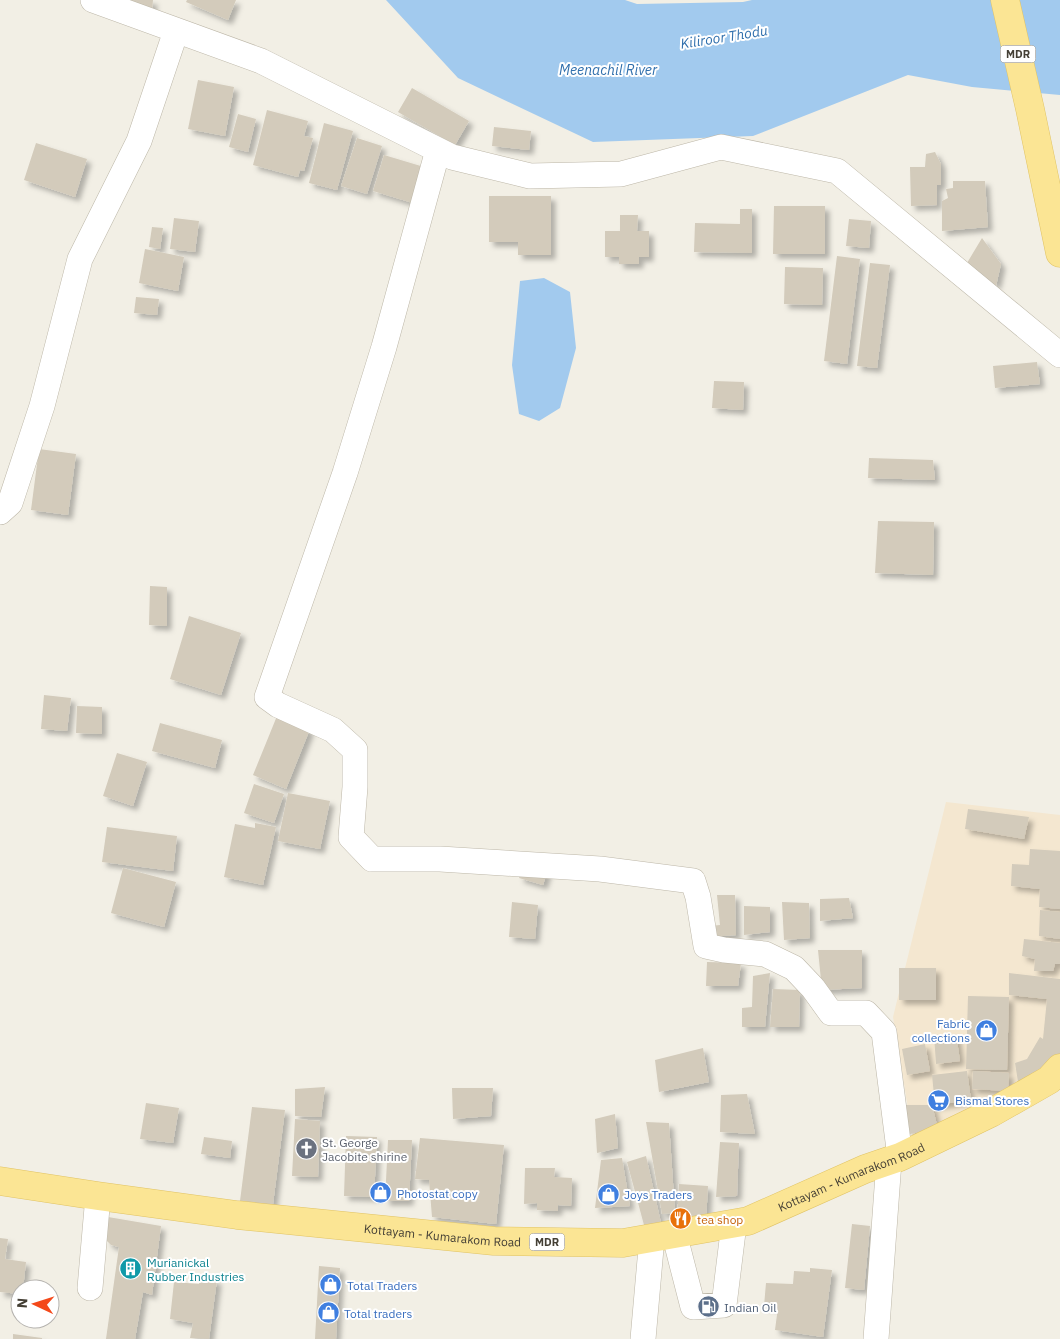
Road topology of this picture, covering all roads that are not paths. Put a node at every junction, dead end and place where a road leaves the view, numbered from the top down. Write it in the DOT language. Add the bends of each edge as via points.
graph roads {
  1 [pos="93,0"];
  2 [pos="1005,0"];
  3 [pos="176,31"];
  4 [pos="438,150"];
  5 [pos="1060,253"];
  6 [pos="1060,355"];
  7 [pos="0,512"];
  8 [pos="1060,1068"];
  9 [pos="895,1159"];
  10 [pos="0,1181"];
  11 [pos="98,1196"];
  12 [pos="734,1224"];
  13 [pos="663,1235"];
  14 [pos="90,1288"];
  15 [pos="643,1339"];
  16 [pos="876,1339"];
  1 -- 3 [label="street"];
  2 -- 5 [label="main road, MDR"];
  3 -- 4 [label="street" via="261,61"];
  3 -- 7 [label="street" via="139,141 80,259 42,406 10,503"];
  4 -- 6 [label="street" via="452,157 530,176 621,174 721,147 837,171"];
  4 -- 9 [label="street" via="384,347 345,473 267,697 333,730 355,750 350,837 372,859 600,869 693,881 706,946 765,954 794,968 831,1013 866,1013 884,1032"];
  8 -- 9 [label="main road, Kottayam - Kumarakom Road / MDR" via="1049,1080 991,1113"];
  9 -- 12 [label="main road, Kottayam - Kumarakom Road / MDR"];
  9 -- 16 [label="street"];
  10 -- 11 [label="main road, Kottayam - Kumarakom Road / MDR"];
  11 -- 13 [label="main road, Kottayam - Kumarakom Road / MDR" via="494,1241 623,1243"];
  11 -- 14 [label="street"];
  12 -- 13 [label="main road, Kottayam - Kumarakom Road / MDR"];
  12 -- 13 [label="street" via="724,1305 693,1308"];
  13 -- 15 [label="street"];
}
